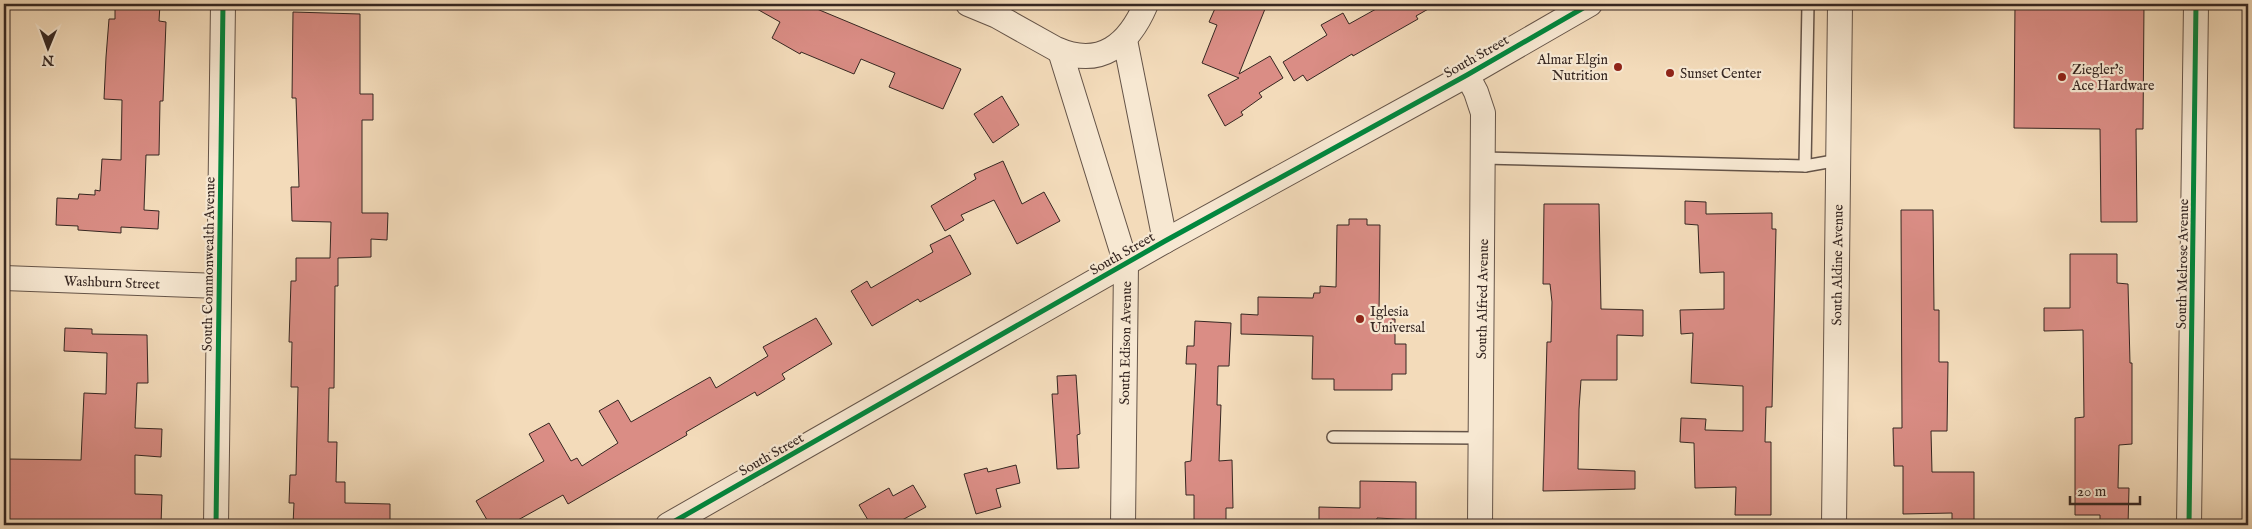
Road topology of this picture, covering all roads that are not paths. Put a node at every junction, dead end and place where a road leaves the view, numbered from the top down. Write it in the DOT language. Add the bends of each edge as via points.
graph roads {
  1 [pos="223,4"];
  2 [pos="968,4"];
  3 [pos="1146,4"];
  4 [pos="1590,4"];
  5 [pos="1808,4"];
  6 [pos="1840,4"];
  7 [pos="2196,4"];
  8 [pos="1125,40"];
  9 [pos="1060,51"];
  10 [pos="1467,75"];
  11 [pos="1483,158"];
  12 [pos="1839,160"];
  13 [pos="1805,166"];
  14 [pos="1165,241"];
  15 [pos="1126,264"];
  16 [pos="4,278"];
  17 [pos="219,286"];
  18 [pos="1333,437"];
  19 [pos="1480,438"];
  20 [pos="216,525"];
  21 [pos="668,525"];
  22 [pos="1123,525"];
  23 [pos="1480,525"];
  24 [pos="1834,525"];
  25 [pos="2189,525"];
  1 -- 17 [label="street, South Commonwealth Avenue"];
  2 -- 9 [label="street" via="997,16"];
  3 -- 8 [label="street"];
  4 -- 10 [label="street, South Street"];
  5 -- 13 [label="lane"];
  6 -- 12 [label="street, South Aldine Avenue"];
  7 -- 25 [label="street, South Melrose Avenue"];
  8 -- 9 [label="street" via="1110,50 1094,54 1073,55"];
  8 -- 14 [label="street"];
  9 -- 15 [label="street, South Edison Avenue"];
  10 -- 11 [label="street, South Alfred Avenue" via="1482,107"];
  10 -- 14 [label="street, South Street"];
  11 -- 13 [label="lane"];
  11 -- 19 [label="street, South Alfred Avenue"];
  12 -- 13 [label="lane"];
  12 -- 24 [label="street, South Aldine Avenue"];
  14 -- 15 [label="street, South Street"];
  15 -- 21 [label="street, South Street"];
  15 -- 22 [label="street, South Edison Avenue"];
  16 -- 17 [label="street, Washburn Street"];
  17 -- 20 [label="street, South Commonwealth Avenue"];
  18 -- 19 [label="lane"];
  19 -- 23 [label="street, South Alfred Avenue"];
}
